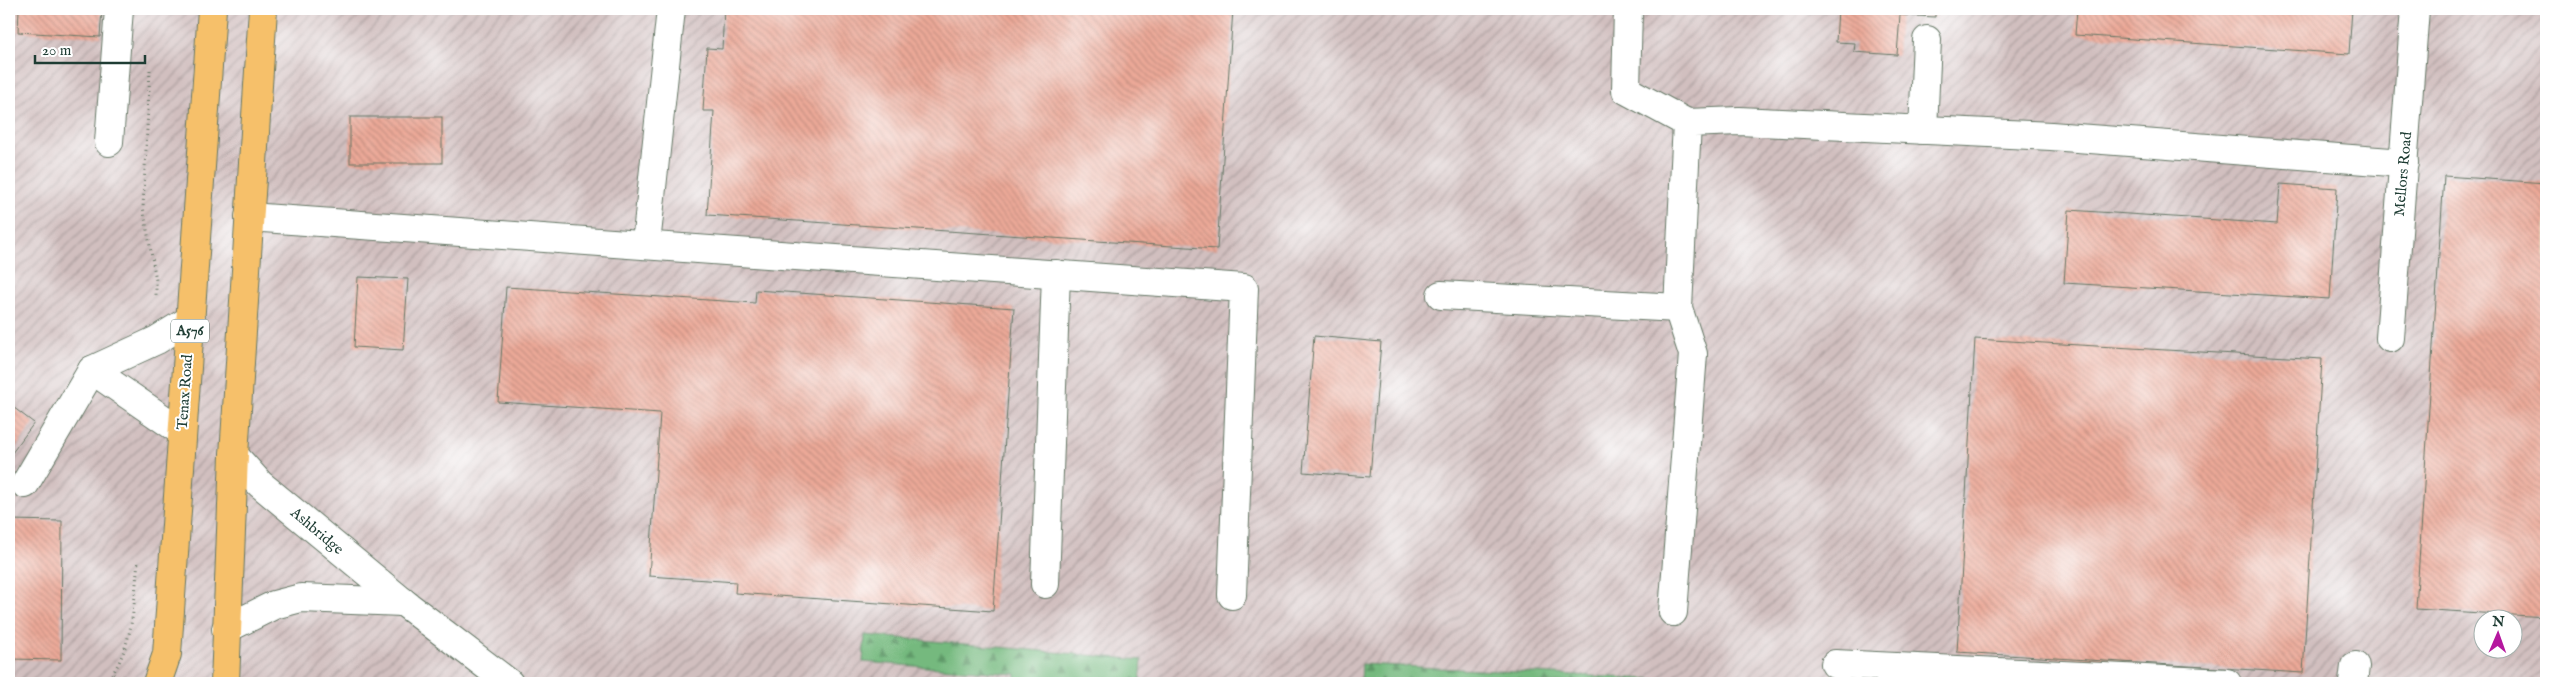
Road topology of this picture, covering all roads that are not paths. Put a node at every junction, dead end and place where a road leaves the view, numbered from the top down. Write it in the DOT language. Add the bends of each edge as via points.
graph roads {
  1 [pos="118,9"];
  2 [pos="212,9"];
  3 [pos="263,9"];
  4 [pos="670,9"];
  5 [pos="1628,9"];
  6 [pos="2415,9"];
  7 [pos="1927,40"];
  8 [pos="1686,124"];
  9 [pos="1923,130"];
  10 [pos="109,142"];
  11 [pos="2404,163"];
  12 [pos="249,217"];
  13 [pos="646,244"];
  14 [pos="1056,274"];
  15 [pos="1441,295"];
  16 [pos="1678,308"];
  17 [pos="191,319"];
  18 [pos="2390,338"];
  19 [pos="92,370"];
  20 [pos="182,432"];
  21 [pos="234,456"];
  22 [pos="25,484"];
  23 [pos="1045,584"];
  24 [pos="1232,595"];
  25 [pos="403,602"];
  26 [pos="1673,612"];
  27 [pos="226,629"];
  28 [pos="1835,664"];
  29 [pos="157,683"];
  30 [pos="225,683"];
  31 [pos="509,683"];
  32 [pos="2227,683"];
  1 -- 10 [label="street"];
  2 -- 17 [label="main road, Tenax Road / A576"];
  3 -- 12 [label="main road"];
  4 -- 13 [label="street"];
  5 -- 8 [label="street" via="1626,90"];
  6 -- 11 [label="street, Mellors Road"];
  7 -- 9 [label="street"];
  8 -- 9 [label="street" via="1739,121"];
  8 -- 16 [label="street"];
  9 -- 11 [label="street" via="2051,136"];
  11 -- 18 [label="street, Mellors Road"];
  12 -- 13 [label="street"];
  12 -- 21 [label="main road"];
  13 -- 14 [label="street"];
  14 -- 23 [label="street"];
  14 -- 24 [label="street" via="1244,288"];
  15 -- 16 [label="street"];
  16 -- 26 [label="street" via="1693,354"];
  17 -- 19 [label="street" via="157,340"];
  17 -- 20 [label="main road, Tenax Road / A576"];
  19 -- 20 [label="street"];
  19 -- 22 [label="street"];
  20 -- 29 [label="main road, Tenax Road / A576" via="167,654"];
  21 -- 25 [label="street, Ashbridge" via="260,484"];
  21 -- 27 [label="main road"];
  25 -- 27 [label="street" via="300,598 274,605"];
  25 -- 31 [label="street, Ashbridge"];
  27 -- 30 [label="main road"];
  28 -- 32 [label="street"];
}
